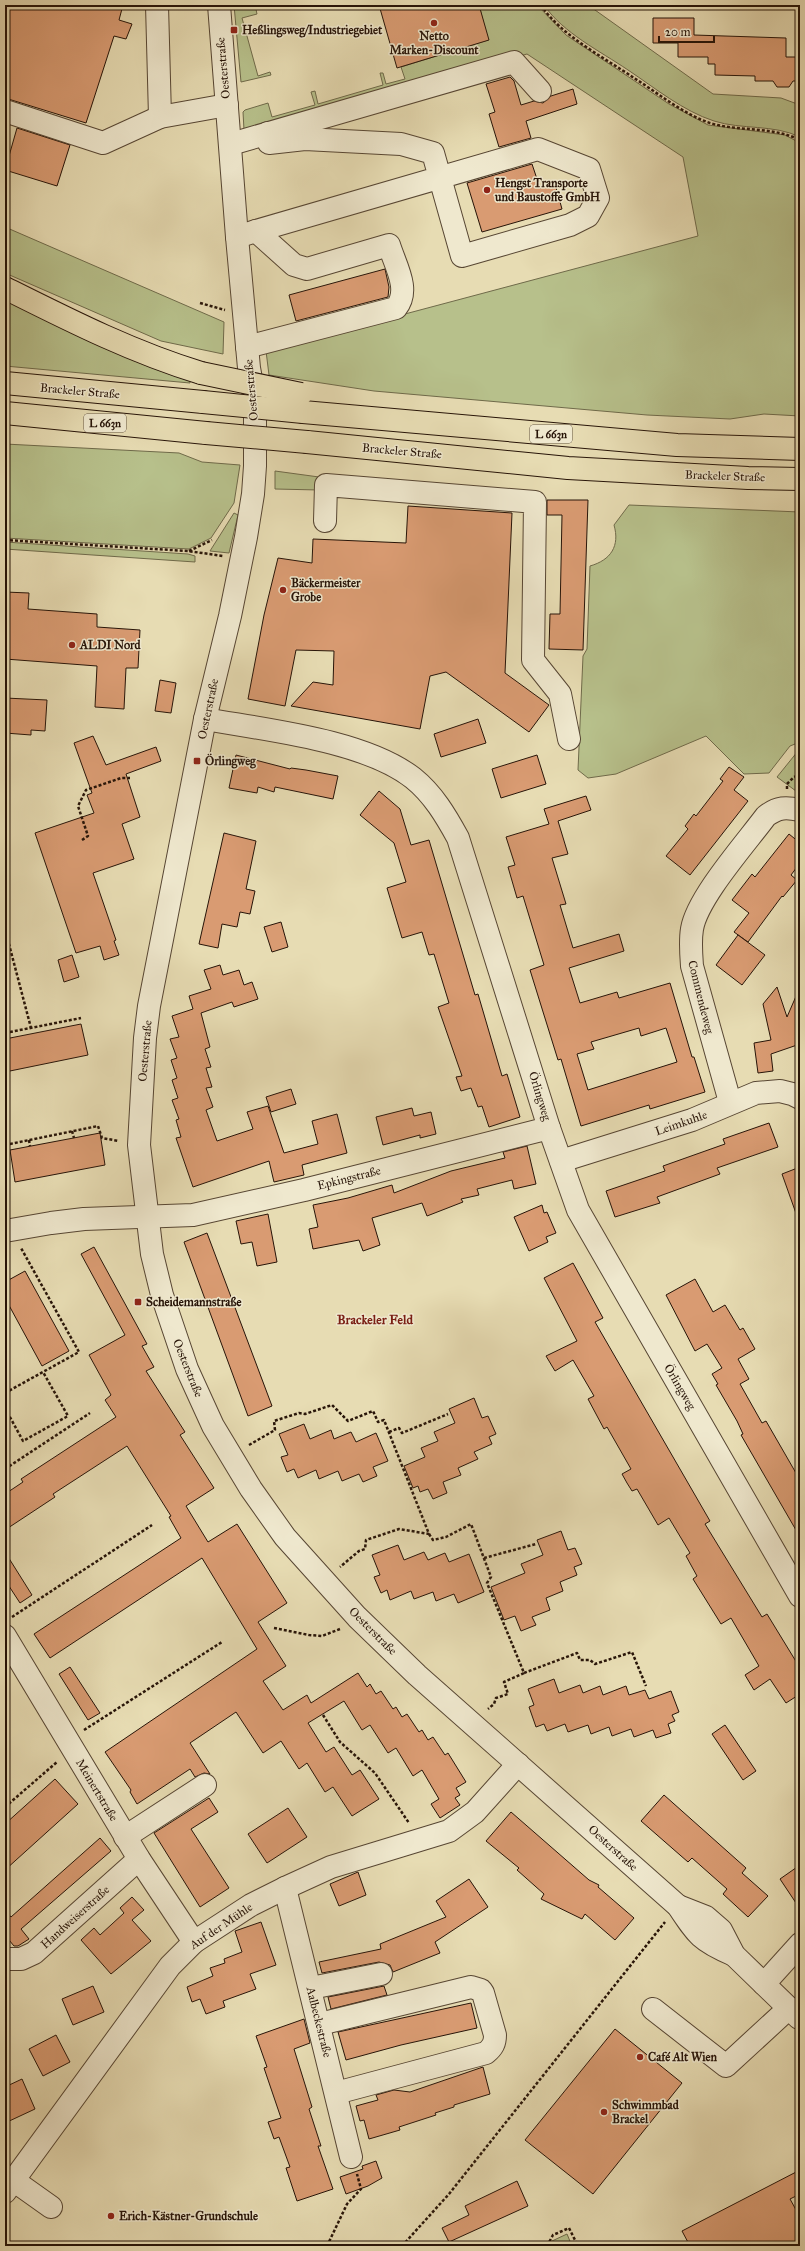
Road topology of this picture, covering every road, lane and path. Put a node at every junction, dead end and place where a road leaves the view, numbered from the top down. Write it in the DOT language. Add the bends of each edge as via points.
graph roads {
  1 [pos="158,5"];
  2 [pos="219,5"];
  3 [pos="541,5"];
  4 [pos="540,90"];
  5 [pos="227,105"];
  6 [pos="5,112"];
  7 [pos="160,117"];
  8 [pos="268,133"];
  9 [pos="800,140"];
  10 [pos="231,144"];
  11 [pos="439,178"];
  12 [pos="247,234"];
  13 [pos="5,288"];
  14 [pos="248,347"];
  15 [pos="5,383"];
  16 [pos="302,403"];
  17 [pos="5,413"];
  18 [pos="5,429"];
  19 [pos="170,429"];
  20 [pos="800,449"];
  21 [pos="800,479"];
  22 [pos="325,521"];
  23 [pos="5,540"];
  24 [pos="212,540"];
  25 [pos="250,544"];
  26 [pos="188,551"];
  27 [pos="205,719"];
  28 [pos="569,739"];
  29 [pos="130,778"];
  30 [pos="800,810"];
  31 [pos="82,840"];
  32 [pos="5,929"];
  33 [pos="81,1018"];
  34 [pos="31,1028"];
  35 [pos="5,1033"];
  36 [pos="800,1098"];
  37 [pos="730,1102"];
  38 [pos="550,1128"];
  39 [pos="72,1131"];
  40 [pos="74,1138"];
  41 [pos="29,1140"];
  42 [pos="119,1141"];
  43 [pos="5,1145"];
  44 [pos="30,1146"];
  45 [pos="561,1161"];
  46 [pos="147,1217"];
  47 [pos="5,1231"];
  48 [pos="20,1247"];
  49 [pos="43,1372"];
  50 [pos="5,1393"];
  51 [pos="5,1408"];
  52 [pos="90,1413"];
  53 [pos="448,1414"];
  54 [pos="389,1432"];
  55 [pos="249,1445"];
  56 [pos="5,1469"];
  57 [pos="152,1525"];
  58 [pos="429,1534"];
  59 [pos="536,1544"];
  60 [pos="484,1558"];
  61 [pos="340,1567"];
  62 [pos="800,1596"];
  63 [pos="6,1628"];
  64 [pos="274,1628"];
  65 [pos="340,1629"];
  66 [pos="222,1642"];
  67 [pos="524,1673"];
  68 [pos="646,1686"];
  69 [pos="488,1709"];
  70 [pos="323,1715"];
  71 [pos="83,1731"];
  72 [pos="58,1761"];
  73 [pos="518,1764"];
  74 [pos="205,1785"];
  75 [pos="5,1808"];
  76 [pos="125,1837"];
  77 [pos="417,1842"];
  78 [pos="139,1859"];
  79 [pos="285,1888"];
  80 [pos="672,1913"];
  81 [pos="194,1942"];
  82 [pos="800,1944"];
  83 [pos="5,1959"];
  84 [pos="381,1974"];
  85 [pos="764,1984"];
  86 [pos="311,1988"];
  87 [pos="654,2009"];
  88 [pos="795,2014"];
  89 [pos="320,2024"];
  90 [pos="336,2093"];
  91 [pos="351,2157"];
  92 [pos="9,2186"];
  93 [pos="51,2207"];
  94 [pos="327,2246"];
  95 [pos="402,2246"];
  96 [pos="547,2246"];
  97 [pos="578,2246"];
  1 -- 7 [label="street"];
  2 -- 5 [label="street, Oesterstraße"];
  3 -- 9 [label="path" via="569,34 695,116 722,126 767,130 788,134"];
  4 -- 8 [label="street" via="514,62"];
  5 -- 7 [label="street"];
  5 -- 10 [label="street, Oesterstraße"];
  6 -- 7 [label="street" via="103,143"];
  8 -- 10 [label="street"];
  8 -- 11 [label="street" via="269,143 305,139 401,144 433,153"];
  10 -- 12 [label="street, Oesterstraße"];
  11 -- 11 [label="street" via="462,256 570,225 588,216 598,198 589,169 538,149"];
  11 -- 12 [label="street"];
  12 -- 14 [label="street, Oesterstraße"];
  12 -- 14 [label="street" via="294,265 308,269 389,245 404,290 402,301 396,308"];
  13 -- 16 [label="highway, bridge" via="102,337 169,364"];
  14 -- 25 [label="street, Oesterstraße" via="254,401 255,466"];
  15 -- 16 [label="highway, Brackeler Straße, bridge" via="203,402"];
  16 -- 20 [label="highway, L 663n" via="428,424 677,445"];
  17 -- 19 [label="highway, Brackeler Straße / L 663n"];
  18 -- 19 [label="highway"];
  19 -- 21 [label="highway, Brackeler Straße / L 663n, bridge" via="568,468"];
  22 -- 28 [label="street" via="326,485 535,502 533,660 560,694"];
  23 -- 26 [label="path"];
  24 -- 26 [label="path"];
  25 -- 26 [label="path" via="201,554"];
  25 -- 27 [label="street, Oesterstraße"];
  27 -- 38 [label="street, Örlingweg" via="337,744 380,759 413,778 440,806 458,838"];
  27 -- 46 [label="street, Oesterstraße" via="145,1038 139,1145"];
  29 -- 31 [label="path" via="121,778 86,790 78,806 88,836"];
  30 -- 37 [label="street, Commendeweg" via="776,809 766,816 709,892 692,928 692,966"];
  32 -- 34 [label="path"];
  33 -- 34 [label="path"];
  34 -- 35 [label="path"];
  36 -- 37 [label="street, Leimkuhle" via="786,1092 769,1091"];
  37 -- 45 [label="street, Leimkuhle" via="692,1120"];
  38 -- 45 [label="street, Örlingweg"];
  38 -- 46 [label="street, Epkingstraße" via="193,1215"];
  39 -- 40 [label="path"];
  39 -- 41 [label="path"];
  39 -- 42 [label="path" via="98,1126 102,1138"];
  41 -- 43 [label="path"];
  41 -- 44 [label="path"];
  45 -- 62 [label="street, Örlingweg" via="578,1210"];
  46 -- 47 [label="street" via="57,1222"];
  46 -- 73 [label="street, Oesterstraße" via="152,1254 162,1295 187,1369 213,1426 251,1489 285,1537 357,1617 417,1675"];
  48 -- 49 [label="path" via="79,1352"];
  49 -- 50 [label="path"];
  49 -- 51 [label="path" via="68,1416 23,1441"];
  52 -- 56 [label="path"];
  53 -- 54 [label="path" via="402,1433 399,1428"];
  54 -- 55 [label="path" via="384,1420 378,1422 373,1411 348,1421 332,1405 305,1414 299,1412 274,1421 275,1430"];
  54 -- 58 [label="path"];
  57 -- 63 [label="path"];
  58 -- 60 [label="path" via="433,1540 446,1537 471,1524"];
  58 -- 61 [label="path" via="399,1529 366,1540 365,1549"];
  59 -- 60 [label="path"];
  60 -- 67 [label="path" via="490,1577 487,1582"];
  63 -- 76 [label="street, Meinertstraße"];
  64 -- 65 [label="path" via="309,1636 322,1636"];
  66 -- 71 [label="path"];
  67 -- 68 [label="path" via="577,1653 580,1660 590,1660 595,1664 632,1652"];
  67 -- 69 [label="path" via="504,1682 508,1694 496,1698"];
  70 -- 77 [label="path" via="340,1742 375,1773 412,1827"];
  72 -- 75 [label="path"];
  73 -- 77 [label="street, Auf der Mühle" via="475,1812 449,1831"];
  73 -- 80 [label="street, Oesterstraße"];
  74 -- 76 [label="street"];
  76 -- 78 [label="street, Meinertstraße"];
  77 -- 79 [label="street, Auf der Mühle" via="331,1867"];
  78 -- 81 [label="street, Meinertstraße"];
  78 -- 83 [label="street, Handweiserstraße" via="34,1954 22,1959"];
  79 -- 81 [label="street, Auf der Mühle" via="251,1905"];
  79 -- 86 [label="street, Aalbeckestraße"];
  80 -- 85 [label="street, Oesterstraße" via="710,1945 734,1955"];
  80 -- 95 [label="path" via="449,2194"];
  81 -- 92 [label="street, Auf der Mühle" via="170,1966"];
  82 -- 85 [label="street"];
  84 -- 86 [label="street"];
  85 -- 88 [label="street, Oesterstraße"];
  86 -- 89 [label="street, Aalbeckestraße"];
  87 -- 88 [label="street" via="726,2066"];
  89 -- 90 [label="street, Aalbeckestraße"];
  89 -- 90 [label="street" via="471,1987 483,1993 495,2035 492,2048 486,2053"];
  90 -- 91 [label="street, Aalbeckestraße"];
  91 -- 94 [label="path" via="361,2189 347,2204"];
  92 -- 93 [label="street"];
  96 -- 97 [label="path" via="553,2235 569,2228"];
}
